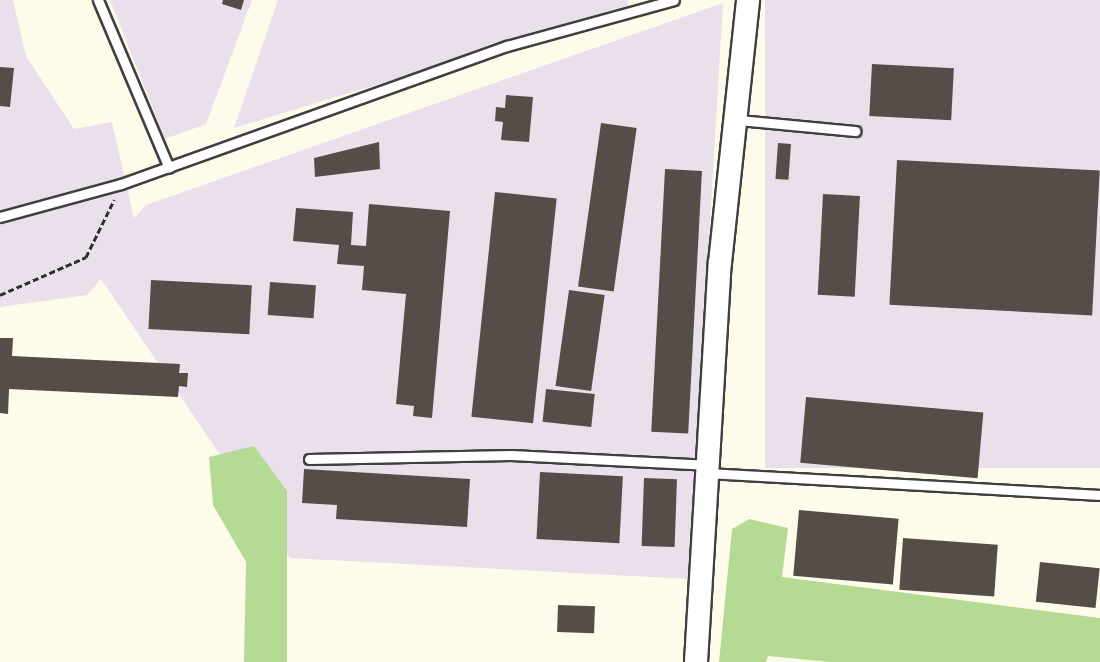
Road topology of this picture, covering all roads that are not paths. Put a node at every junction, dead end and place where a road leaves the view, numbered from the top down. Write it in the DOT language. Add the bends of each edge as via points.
graph roads {
  1 [pos="98,0"];
  2 [pos="674,0"];
  3 [pos="748,0"];
  4 [pos="738,120"];
  5 [pos="855,130"];
  6 [pos="169,168"];
  7 [pos="0,217"];
  8 [pos="309,459"];
  9 [pos="705,469"];
  10 [pos="1100,495"];
  11 [pos="696,662"];
  1 -- 6 [label="lane"];
  2 -- 6 [label="lane" via="507,45"];
  3 -- 4 [label="street"];
  4 -- 5 [label="lane"];
  4 -- 9 [label="street" via="720,263"];
  6 -- 7 [label="lane"];
  8 -- 9 [label="lane" via="511,455"];
  9 -- 10 [label="lane"];
  9 -- 11 [label="street"];
}
